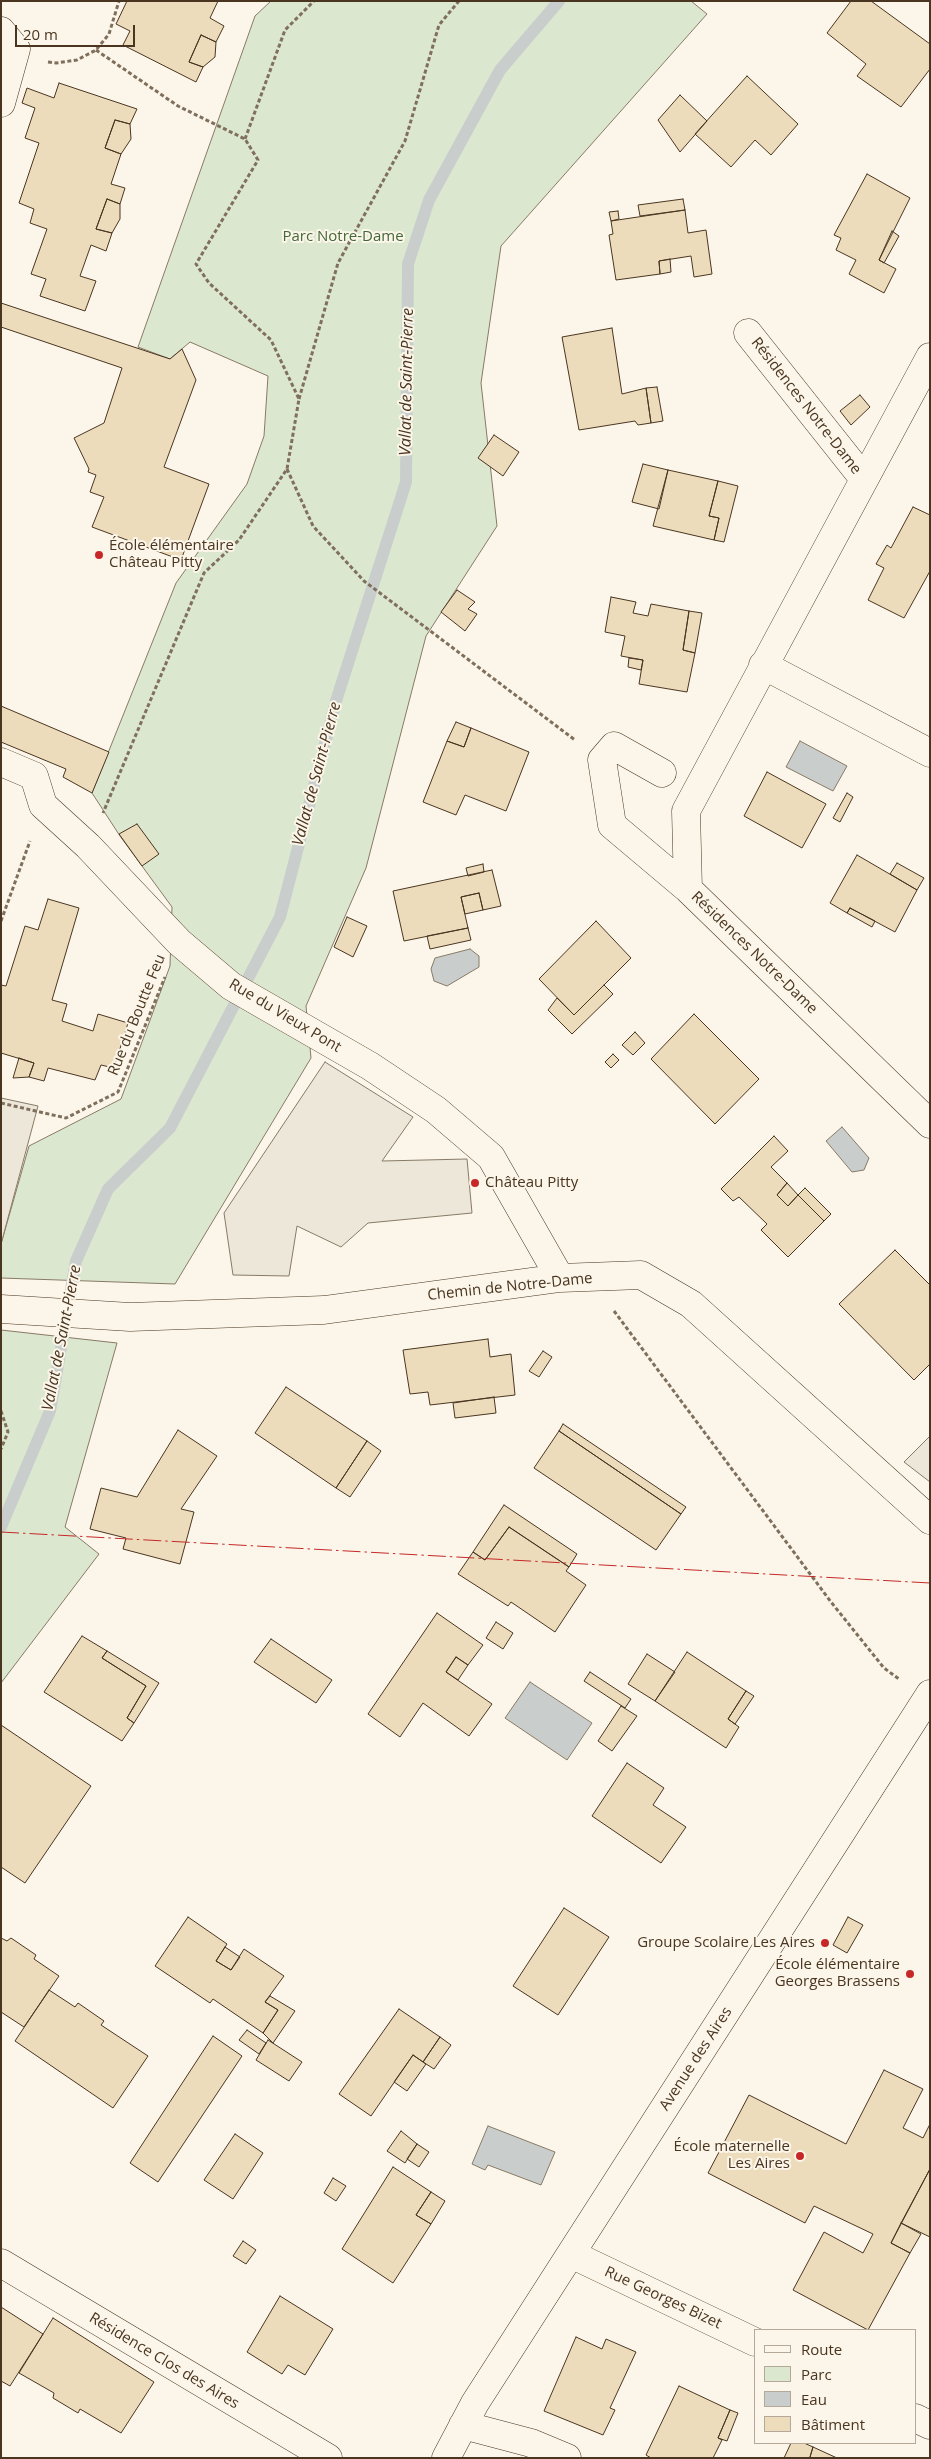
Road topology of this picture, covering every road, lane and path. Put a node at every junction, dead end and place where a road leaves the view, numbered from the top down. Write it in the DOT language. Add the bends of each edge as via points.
graph roads {
  1 [pos="119,1"];
  2 [pos="314,1"];
  3 [pos="459,1"];
  4 [pos="8,40"];
  5 [pos="96,50"];
  6 [pos="1,104"];
  7 [pos="245,139"];
  8 [pos="748,333"];
  9 [pos="930,357"];
  10 [pos="299,399"];
  11 [pos="287,469"];
  12 [pos="864,479"];
  13 [pos="763,665"];
  14 [pos="930,753"];
  15 [pos="602,760"];
  16 [pos="1,762"];
  17 [pos="662,773"];
  18 [pos="42,805"];
  19 [pos="88,846"];
  20 [pos="688,889"];
  21 [pos="1,921"];
  22 [pos="179,942"];
  23 [pos="1,1103"];
  24 [pos="930,1124"];
  25 [pos="588,1277"];
  26 [pos="560,1278"];
  27 [pos="1,1309"];
  28 [pos="1,1411"];
  29 [pos="1,1449"];
  30 [pos="930,1520"];
  31 [pos="900,1679"];
  32 [pos="930,1694"];
  33 [pos="571,2254"];
  34 [pos="1,2263"];
  35 [pos="754,2342"];
  36 [pos="916,2418"];
  37 [pos="463,2425"];
  38 [pos="930,2425"];
  39 [pos="328,2458"];
  40 [pos="446,2458"];
  41 [pos="567,2458"];
  1 -- 5 [label="path" via="109,34"];
  2 -- 7 [label="path" via="285,30"];
  3 -- 10 [label="path" via="439,25 405,141 338,264"];
  4 -- 5 [label="path" via="35,59 56,63 77,60"];
  4 -- 6 [label="street"];
  5 -- 7 [label="path" via="178,106"];
  7 -- 10 [label="path" via="258,160 196,264 209,284 272,340"];
  8 -- 12 [label="street, Résidences Notre-Dame"];
  9 -- 12 [label="street, Résidences Notre-Dame"];
  10 -- 11 [label="path"];
  11 -- 15 [label="path" via="313,526 364,581"];
  11 -- 19 [label="path" via="239,540 204,573"];
  12 -- 13 [label="street, Résidences Notre-Dame"];
  13 -- 14 [label="street"];
  13 -- 20 [label="street, Résidences Notre-Dame" via="686,811"];
  15 -- 17 [label="street" via="614,746"];
  15 -- 20 [label="street" via="612,825"];
  16 -- 18 [label="street" via="34,776"];
  18 -- 19 [label="street, Rue du Vieux Pont"];
  18 -- 21 [label="path"];
  19 -- 22 [label="street, Rue du Vieux Pont"];
  20 -- 24 [label="street, Résidences Notre-Dame"];
  22 -- 23 [label="path, Rue du Boutte Feu" via="118,1092 66,1118"];
  22 -- 26 [label="street, Rue du Vieux Pont" via="241,992 370,1066 436,1110 491,1157"];
  25 -- 26 [label="street, Chemin de Notre-Dame"];
  25 -- 30 [label="street, Chemin de Notre-Dame" via="641,1275 691,1304"];
  25 -- 31 [label="path" via="831,1602 884,1668"];
  26 -- 27 [label="street, Chemin de Notre-Dame" via="324,1310 130,1317"];
  28 -- 29 [label="path" via="8,1432"];
  32 -- 33 [label="street, Avenue des Aires"];
  33 -- 35 [label="street, Rue Georges Bizet"];
  33 -- 37 [label="street, Avenue des Aires"];
  34 -- 39 [label="street, Résidence Clos des Aires"];
  36 -- 38 [label="street"];
  37 -- 40 [label="street, Avenue des Aires"];
  37 -- 41 [label="street" via="532,2443"];
}
